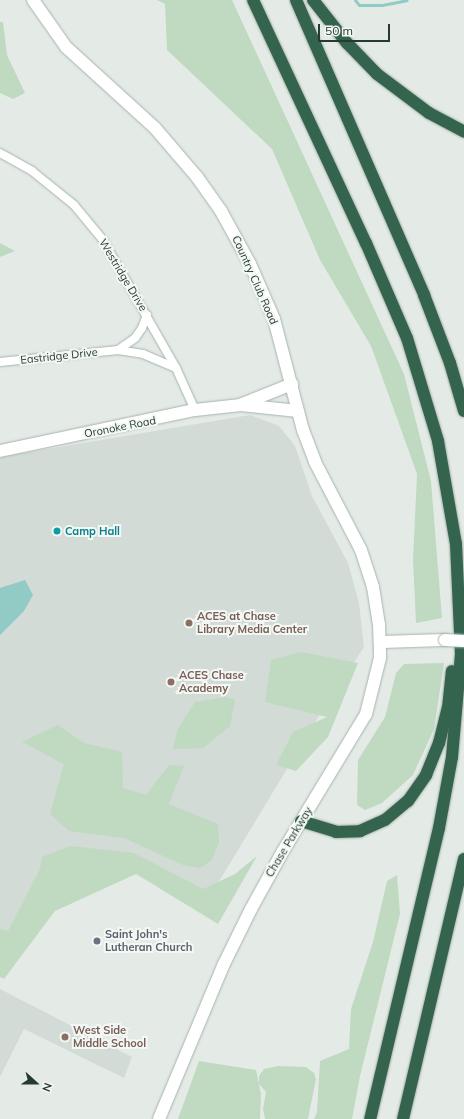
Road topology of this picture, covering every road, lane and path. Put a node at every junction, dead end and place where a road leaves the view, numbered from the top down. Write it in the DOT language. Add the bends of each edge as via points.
graph roads {
  1 [pos="33,0"];
  2 [pos="253,0"];
  3 [pos="296,0"];
  4 [pos="313,0"];
  5 [pos="464,132"];
  6 [pos="0,152"];
  7 [pos="147,315"];
  8 [pos="118,350"];
  9 [pos="0,362"];
  10 [pos="176,368"];
  11 [pos="292,384"];
  12 [pos="241,405"];
  13 [pos="195,410"];
  14 [pos="298,411"];
  15 [pos="464,411"];
  16 [pos="0,451"];
  17 [pos="459,582"];
  18 [pos="464,641"];
  19 [pos="381,642"];
  20 [pos="300,821"];
  21 [pos="464,859"];
  22 [pos="159,1119"];
  23 [pos="370,1119"];
  24 [pos="403,1119"];
  1 -- 11 [label="street, Country Club Road" via="66,47 155,128 212,196 262,291 279,336"];
  2 -- 17 [label="highway" via="366,243 410,345 430,406 445,474"];
  3 -- 15 [label="highway" via="424,295 450,363"];
  4 -- 5 [label="highway" via="347,43 377,74 429,113"];
  6 -- 7 [label="street, Westridge Drive" via="32,171 74,205 103,240"];
  7 -- 8 [label="street, Eastridge Drive" via="135,338"];
  7 -- 10 [label="street, Westridge Drive"];
  8 -- 9 [label="street, Eastridge Drive"];
  8 -- 10 [label="street, Eastridge Drive" via="143,354"];
  10 -- 13 [label="street, Westridge Drive"];
  11 -- 12 [label="street, Oronoke Road"];
  11 -- 14 [label="street, Country Club Road"];
  12 -- 13 [label="street, Oronoke Road"];
  12 -- 14 [label="street, Oronoke Road"];
  13 -- 16 [label="street, Oronoke Road"];
  14 -- 19 [label="street, Country Club Road" via="315,462 357,542 368,569"];
  17 -- 20 [label="highway" via="448,708 433,760 419,788 397,811 373,827 360,831 336,832"];
  17 -- 23 [label="highway" via="460,661 450,764 439,828"];
  18 -- 19 [label="street, bridge"];
  19 -- 20 [label="street, Chase Parkway" via="377,677 366,714 347,750"];
  20 -- 22 [label="street, Chase Parkway" via="236,937"];
  21 -- 24 [label="highway"];
}
